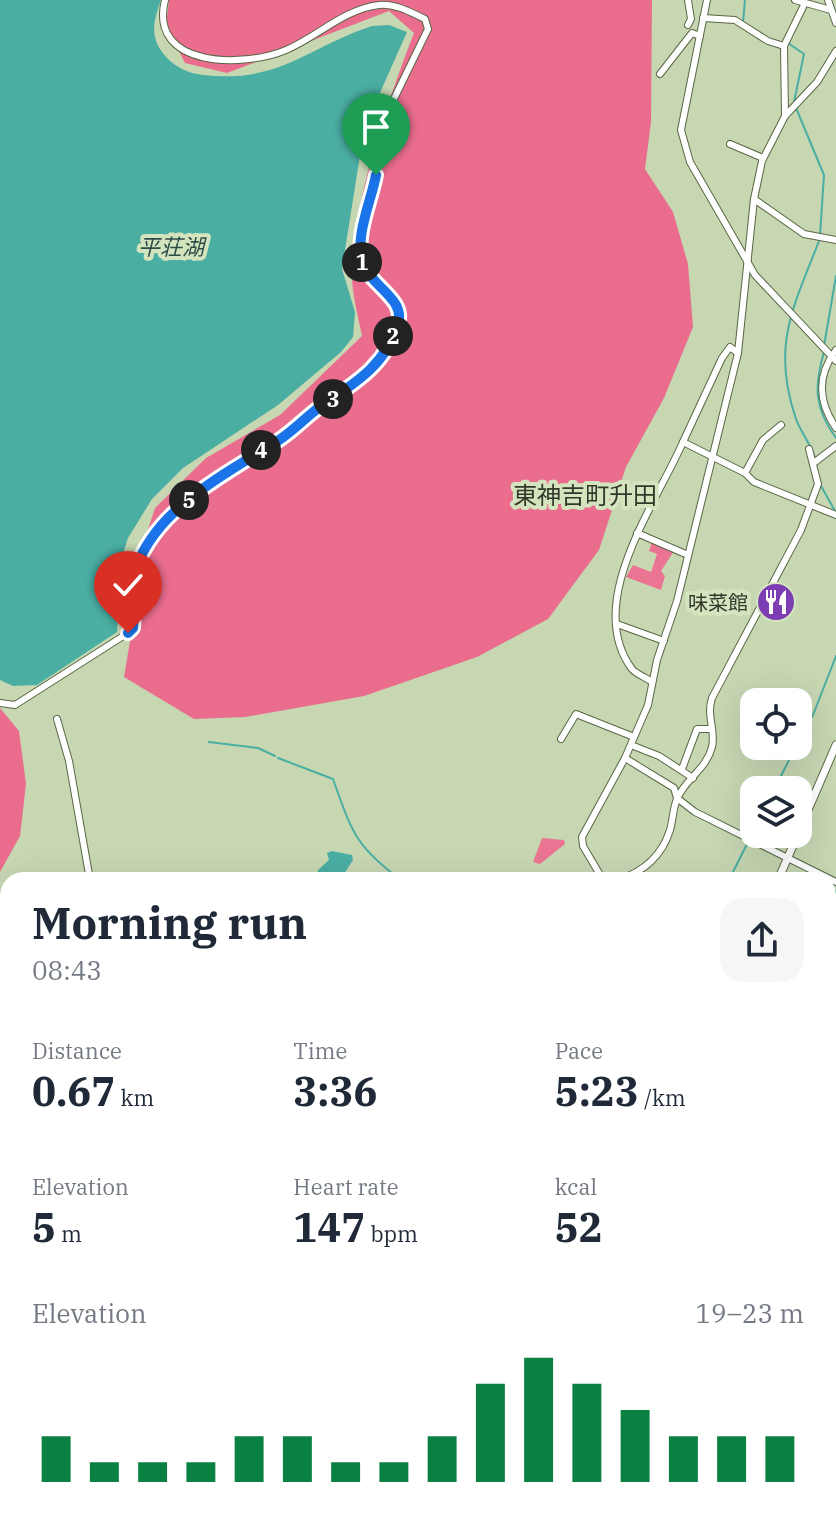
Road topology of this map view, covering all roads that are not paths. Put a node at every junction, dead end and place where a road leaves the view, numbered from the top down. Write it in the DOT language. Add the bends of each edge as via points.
graph roads {
  1 [pos="165,0"];
  2 [pos="688,0"];
  3 [pos="707,0"];
  4 [pos="795,0"];
  5 [pos="828,0"];
  6 [pos="803,7"];
  7 [pos="831,10"];
  8 [pos="703,18"];
  9 [pos="836,23"];
  10 [pos="688,25"];
  11 [pos="700,36"];
  12 [pos="784,46"];
  13 [pos="836,51"];
  14 [pos="660,74"];
  15 [pos="785,116"];
  16 [pos="730,144"];
  17 [pos="763,158"];
  18 [pos="754,199"];
  19 [pos="836,240"];
  20 [pos="747,264"];
  21 [pos="830,352"];
  22 [pos="738,353"];
  23 [pos="781,425"];
  24 [pos="836,428"];
  25 [pos="683,442"];
  26 [pos="836,446"];
  27 [pos="809,449"];
  28 [pos="713,457"];
  29 [pos="817,461"];
  30 [pos="745,473"];
  31 [pos="810,506"];
  32 [pos="835,515"];
  33 [pos="637,533"];
  34 [pos="688,555"];
  35 [pos="617,624"];
  36 [pos="664,641"];
  37 [pos="652,682"];
  38 [pos="0,703"];
  39 [pos="57,719"];
  40 [pos="712,729"];
  41 [pos="634,737"];
  42 [pos="561,739"];
  43 [pos="631,745"];
  44 [pos="836,745"];
  45 [pos="625,758"];
  46 [pos="682,769"];
  47 [pos="693,778"];
  48 [pos="677,798"];
  49 [pos="812,801"];
  50 [pos="792,848"];
  51 [pos="787,858"];
  52 [pos="89,872"];
  53 [pos="598,872"];
  54 [pos="640,872"];
  55 [pos="781,872"];
  56 [pos="816,872"];
  1 -- 38 [label="street" via="161,24 170,44 189,54 219,57 264,57 286,50 330,24 379,5 425,19 428,29 391,105 361,238 366,270 398,307 399,322 367,376 212,481 148,545 136,569 133,628 128,633 15,705"];
  2 -- 10 [label="street"];
  3 -- 8 [label="street"];
  4 -- 7 [label="street"];
  5 -- 7 [label="street"];
  6 -- 12 [label="street"];
  7 -- 9 [label="street"];
  8 -- 11 [label="street"];
  8 -- 12 [label="street" via="735,20"];
  11 -- 14 [label="street" via="692,33"];
  11 -- 20 [label="street" via="681,130 690,162"];
  12 -- 15 [label="street"];
  13 -- 15 [label="street" via="817,82"];
  15 -- 17 [label="street"];
  16 -- 17 [label="street"];
  17 -- 18 [label="street"];
  18 -- 19 [label="street" via="814,238"];
  18 -- 20 [label="street"];
  20 -- 21 [label="street"];
  20 -- 22 [label="street"];
  21 -- 24 [label="street" via="822,394"];
  22 -- 25 [label="street" via="730,347 722,358"];
  22 -- 28 [label="street"];
  23 -- 30 [label="street" via="763,440"];
  25 -- 28 [label="street"];
  25 -- 33 [label="street"];
  26 -- 29 [label="street"];
  27 -- 29 [label="street"];
  28 -- 30 [label="street"];
  28 -- 34 [label="street"];
  29 -- 31 [label="street" via="818,484"];
  30 -- 31 [label="street"];
  31 -- 32 [label="street"];
  31 -- 40 [label="street" via="712,698"];
  33 -- 34 [label="street"];
  33 -- 35 [label="street" via="615,595"];
  34 -- 36 [label="street"];
  35 -- 36 [label="street"];
  35 -- 37 [label="street" via="618,643 632,669"];
  36 -- 37 [label="street"];
  37 -- 41 [label="street"];
  39 -- 52 [label="street"];
  40 -- 46 [label="street" via="697,729"];
  40 -- 47 [label="street" via="705,765"];
  41 -- 42 [label="street" via="576,714"];
  41 -- 43 [label="street"];
  43 -- 45 [label="street"];
  43 -- 46 [label="street"];
  44 -- 49 [label="street"];
  45 -- 48 [label="street" via="674,788"];
  45 -- 53 [label="street" via="582,837"];
  46 -- 47 [label="street"];
  47 -- 48 [label="street"];
  48 -- 51 [label="street"];
  48 -- 54 [label="street" via="669,833 652,863"];
  50 -- 51 [label="street"];
  51 -- 55 [label="street"];
  51 -- 56 [label="street"];
}
